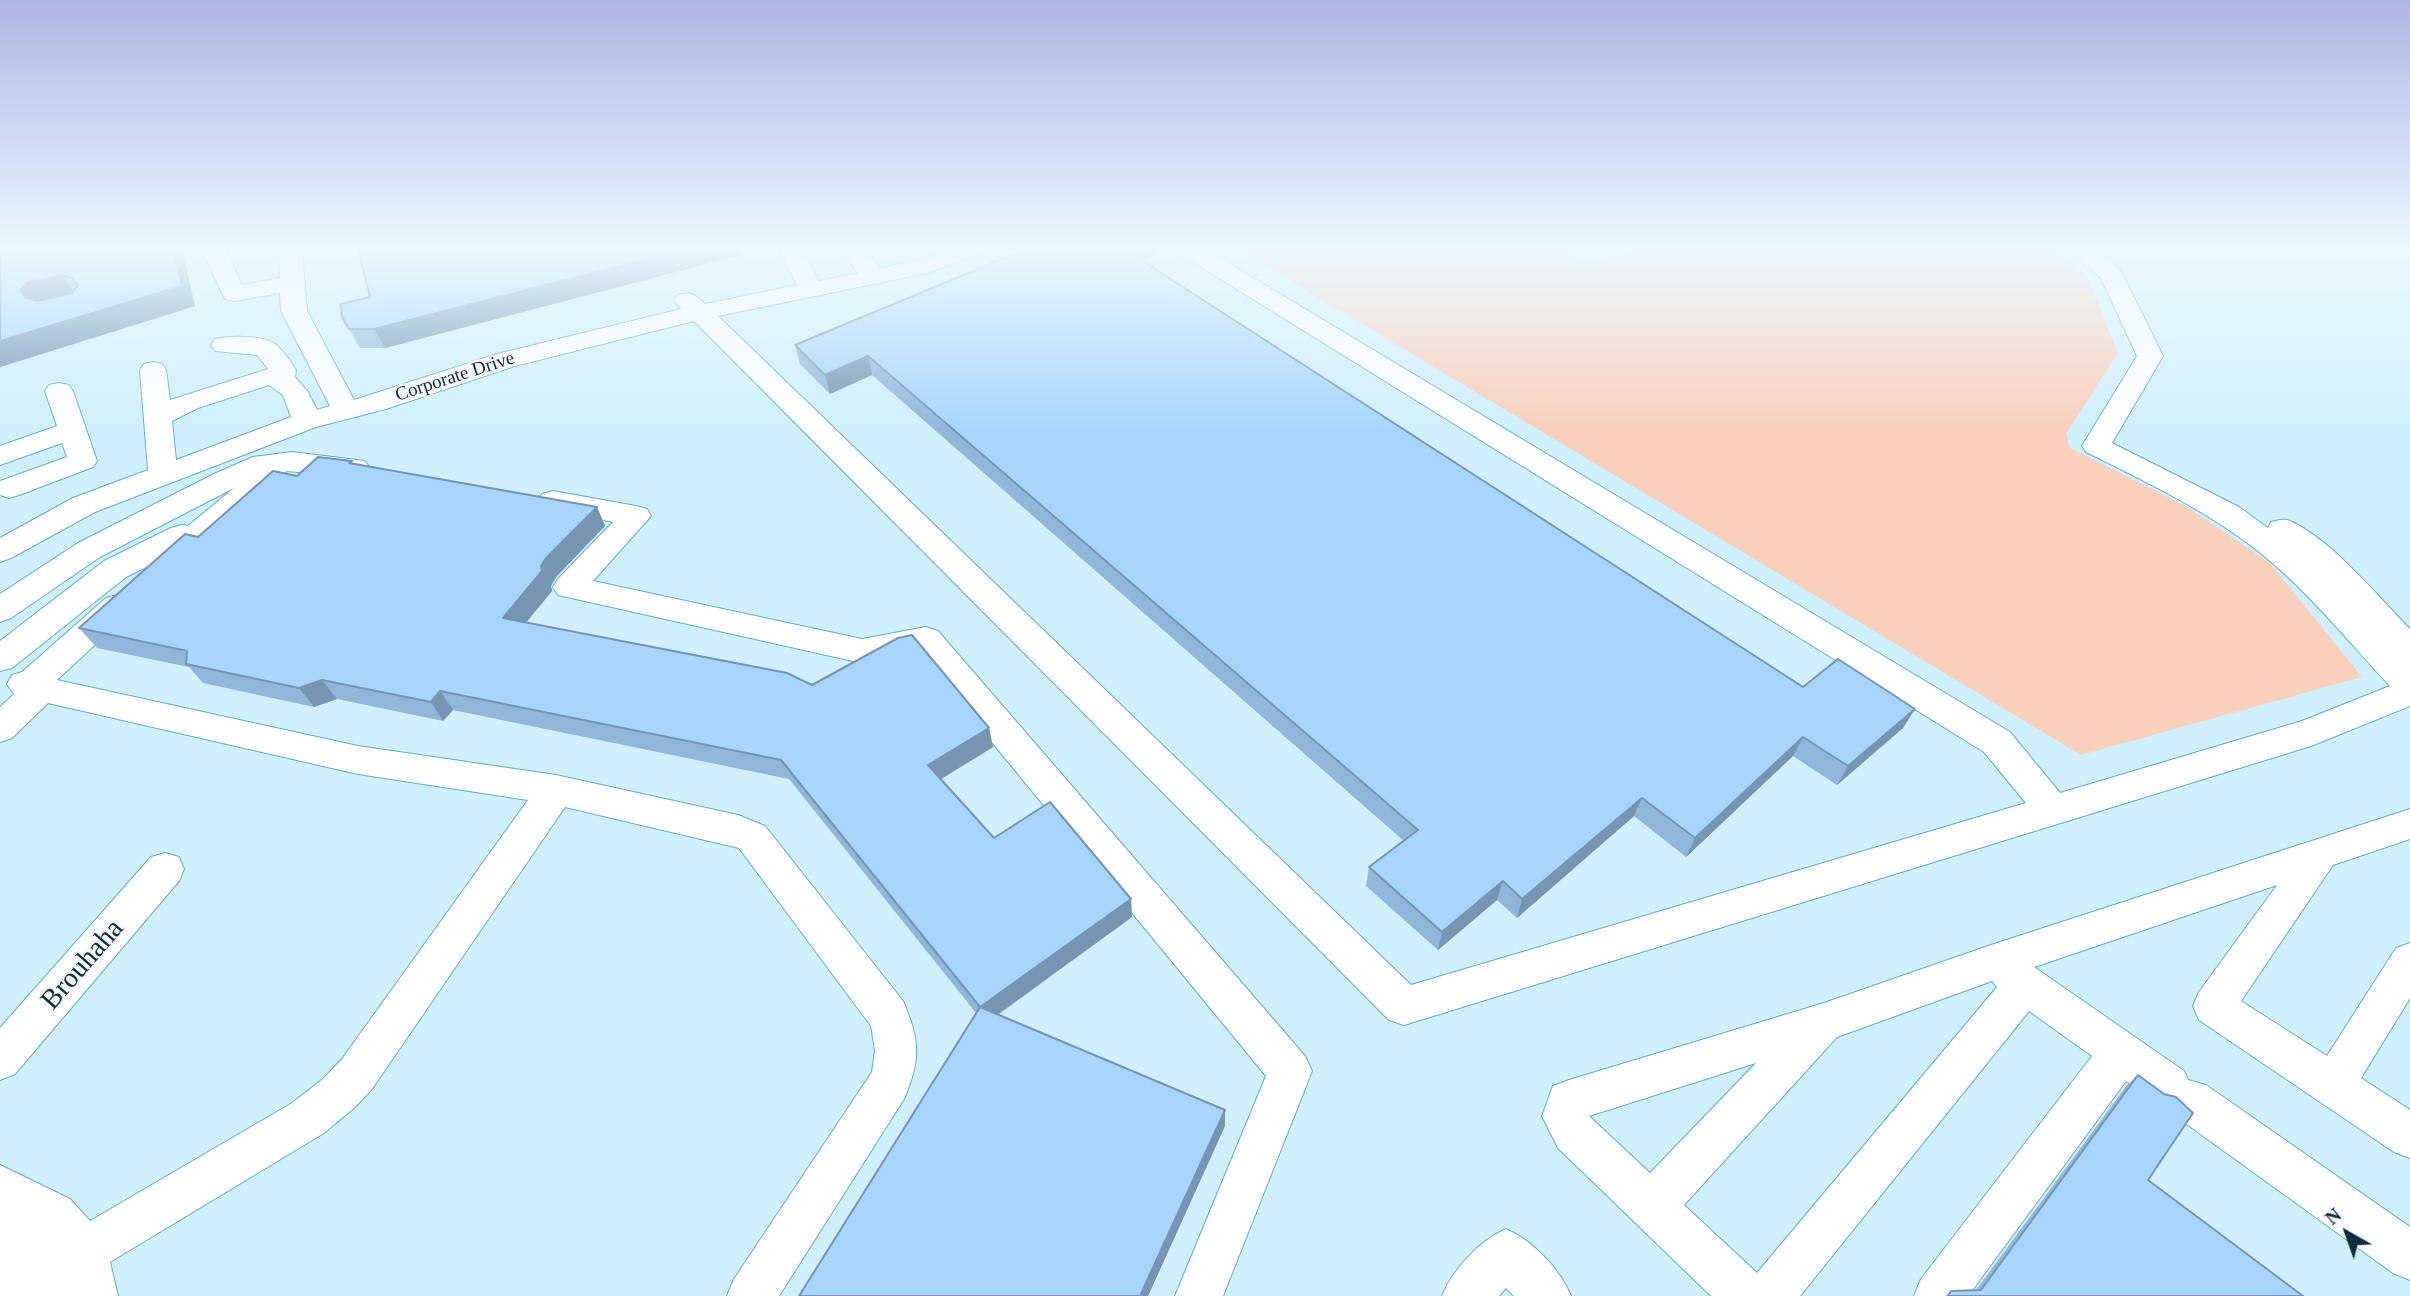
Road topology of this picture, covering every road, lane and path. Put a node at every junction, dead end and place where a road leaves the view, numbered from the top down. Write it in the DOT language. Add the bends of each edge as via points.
graph roads {
  1 [pos="294,309"];
  2 [pos="677,309"];
  3 [pos="682,309"];
  4 [pos="698,309"];
  5 [pos="1287,309"];
  6 [pos="2128,309"];
  7 [pos="224,345"];
  8 [pos="153,370"];
  9 [pos="281,378"];
  10 [pos="58,391"];
  11 [pos="342,402"];
  12 [pos="159,416"];
  13 [pos="306,421"];
  14 [pos="72,430"];
  15 [pos="2101,438"];
  16 [pos="0,456"];
  17 [pos="273,463"];
  18 [pos="386,471"];
  19 [pos="163,475"];
  20 [pos="9,488"];
  21 [pos="531,497"];
  22 [pos="211,523"];
  23 [pos="2,547"];
  24 [pos="0,610"];
  25 [pos="2410,650"];
  26 [pos="0,659"];
  27 [pos="23,683"];
  28 [pos="2410,685"];
  29 [pos="2410,692"];
  30 [pos="0,728"];
  31 [pos="556,790"];
  32 [pos="2053,810"];
  33 [pos="2410,824"];
  34 [pos="2320,854"];
  35 [pos="165,869"];
  36 [pos="2410,961"];
  37 [pos="2010,973"];
  38 [pos="1824,1022"];
  39 [pos="2121,1052"];
  40 [pos="0,1060"];
  41 [pos="2333,1085"];
  42 [pos="2410,1136"];
  43 [pos="7,1191"];
  44 [pos="1651,1206"];
  45 [pos="84,1251"];
  46 [pos="2410,1256"];
  47 [pos="0,1267"];
  48 [pos="0,1283"];
  49 [pos="48,1296"];
  50 [pos="93,1296"];
  51 [pos="751,1296"];
  52 [pos="1199,1296"];
  53 [pos="1466,1296"];
  54 [pos="1547,1296"];
  55 [pos="1746,1296"];
  56 [pos="1769,1296"];
  57 [pos="1938,1296"];
  1 -- 11 [label="street"];
  2 -- 11 [label="street, Corporate Drive" via="494,347 376,385"];
  3 -- 13 [label="street, Corporate Drive"];
  4 -- 32 [label="street" via="1404,1006"];
  5 -- 32 [label="street" via="1997,742"];
  6 -- 15 [label="street" via="2150,356"];
  7 -- 9 [label="street" via="265,348 283,370"];
  8 -- 12 [label="street"];
  9 -- 12 [label="street" via="246,382"];
  9 -- 13 [label="street" via="302,401"];
  10 -- 14 [label="street"];
  11 -- 13 [label="street, Corporate Drive"];
  12 -- 19 [label="street"];
  13 -- 17 [label="street"];
  13 -- 19 [label="street, Corporate Drive"];
  14 -- 16 [label="street"];
  14 -- 20 [label="street" via="83,461"];
  15 -- 25 [label="street" via="2237,495 2323,559"];
  15 -- 28 [label="street" via="2272,545"];
  17 -- 18 [label="street"];
  17 -- 22 [label="street"];
  17 -- 24 [label="street" via="223,481 89,550"];
  19 -- 23 [label="street, Corporate Drive" via="84,505"];
  21 -- 52 [label="street" via="636,516 569,587 862,651 926,639 1290,1070"];
  22 -- 26 [label="street" via="116,569"];
  22 -- 27 [label="street"];
  27 -- 30 [label="street"];
  27 -- 31 [label="street" via="358,760"];
  29 -- 32 [label="street" via="2311,732"];
  31 -- 45 [label="street" via="357,1074 339,1093 308,1118"];
  31 -- 51 [label="street" via="752,837 892,1023 895,1063 889,1084"];
  33 -- 34 [label="street"];
  34 -- 37 [label="street"];
  34 -- 41 [label="street" via="2214,1006"];
  35 -- 40 [label="street, Brouhaha"];
  36 -- 41 [label="street"];
  37 -- 38 [label="street"];
  37 -- 39 [label="street"];
  37 -- 56 [label="street"];
  38 -- 44 [label="street"];
  38 -- 44 [label="street" via="1569,1101 1563,1116 1569,1126"];
  39 -- 46 [label="street"];
  39 -- 57 [label="street"];
  41 -- 42 [label="street"];
  43 -- 45 [label="street" via="54,1215"];
  43 -- 47 [label="street" via="18,1219"];
  44 -- 55 [label="street"];
  45 -- 48 [label="street" via="43,1258"];
  45 -- 49 [label="street"];
  45 -- 50 [label="street"];
  53 -- 54 [label="street" via="1506,1253"];
}
